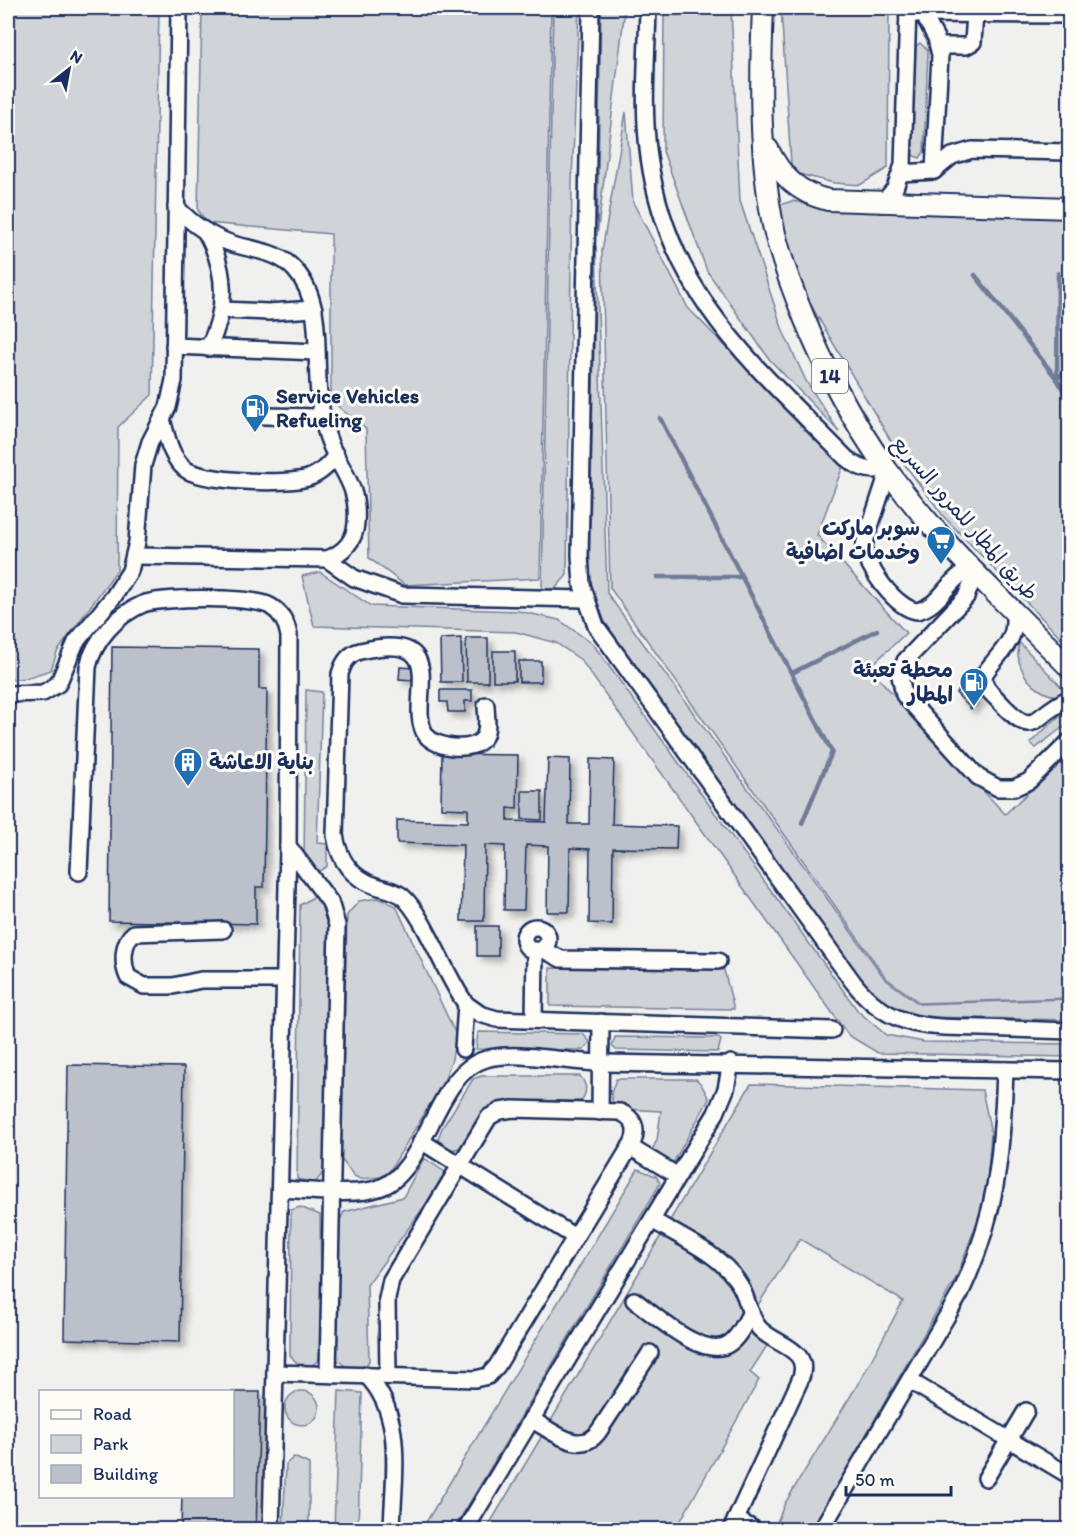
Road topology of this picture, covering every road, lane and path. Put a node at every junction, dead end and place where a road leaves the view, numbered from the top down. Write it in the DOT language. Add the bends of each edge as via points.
graph roads {
  1 [pos="179,8"];
  2 [pos="591,8"];
  3 [pos="648,8"];
  4 [pos="763,8"];
  5 [pos="908,11"];
  6 [pos="923,14"];
  7 [pos="975,14"];
  8 [pos="1070,15"];
  9 [pos="938,46"];
  10 [pos="764,129"];
  11 [pos="1070,152"];
  12 [pos="934,171"];
  13 [pos="901,173"];
  14 [pos="882,204"];
  15 [pos="176,207"];
  16 [pos="1070,208"];
  17 [pos="206,231"];
  18 [pos="314,309"];
  19 [pos="222,310"];
  20 [pos="174,346"];
  21 [pos="208,348"];
  22 [pos="316,352"];
  23 [pos="264,416"];
  24 [pos="322,417"];
  25 [pos="162,419"];
  26 [pos="336,455"];
  27 [pos="887,470"];
  28 [pos="135,556"];
  29 [pos="327,559"];
  30 [pos="975,569"];
  31 [pos="585,599"];
  32 [pos="1013,610"];
  33 [pos="1070,668"];
  34 [pos="8,694"];
  35 [pos="1070,698"];
  36 [pos="486,705"];
  37 [pos="1070,741"];
  38 [pos="288,846"];
  39 [pos="79,872"];
  40 [pos="223,930"];
  41 [pos="718,961"];
  42 [pos="284,980"];
  43 [pos="466,1004"];
  44 [pos="534,1020"];
  45 [pos="601,1023"];
  46 [pos="832,1030"];
  47 [pos="1070,1031"];
  48 [pos="463,1049"];
  49 [pos="601,1063"];
  50 [pos="731,1063"];
  51 [pos="1005,1070"];
  52 [pos="1070,1071"];
  53 [pos="600,1112"];
  54 [pos="421,1141"];
  55 [pos="630,1147"];
  56 [pos="460,1165"];
  57 [pos="678,1176"];
  58 [pos="280,1189"];
  59 [pos="331,1191"];
  60 [pos="652,1220"];
  61 [pos="575,1237"];
  62 [pos="634,1300"];
  63 [pos="751,1312"];
  64 [pos="650,1353"];
  65 [pos="275,1373"];
  66 [pos="328,1374"];
  67 [pos="366,1375"];
  68 [pos="388,1376"];
  69 [pos="910,1381"];
  70 [pos="1026,1411"];
  71 [pos="531,1419"];
  72 [pos="1009,1440"];
  73 [pos="1070,1476"];
  74 [pos="986,1478"];
  75 [pos="734,1524"];
  76 [pos="271,1530"];
  77 [pos="392,1530"];
  78 [pos="465,1530"];
  79 [pos="755,1530"];
  80 [pos="821,1530"];
  1 -- 15 [label="lane"];
  2 -- 31 [label="lane" via="580,555"];
  3 -- 27 [label="lane" via="648,155 662,218 687,277 723,330 846,458 864,469"];
  4 -- 10 [label="main road, طريق المطار للمرور السريع / 14"];
  5 -- 6 [label="lane"];
  5 -- 13 [label="lane"];
  6 -- 7 [label="lane"];
  6 -- 9 [label="lane"];
  7 -- 8 [label="lane"];
  7 -- 9 [label="lane" via="973,42 966,46"];
  9 -- 12 [label="lane"];
  10 -- 14 [label="main road" via="764,141 778,168 800,190 828,200"];
  10 -- 27 [label="main road, طريق المطار للمرور السريع / 14" via="772,218 791,286 830,376"];
  11 -- 12 [label="lane" via="965,151"];
  12 -- 13 [label="lane"];
  13 -- 14 [label="lane"];
  14 -- 16 [label="main road"];
  15 -- 17 [label="lane"];
  15 -- 20 [label="lane"];
  17 -- 18 [label="lane" via="233,244 270,252 288,263 308,289"];
  17 -- 19 [label="lane" via="221,269"];
  18 -- 19 [label="lane"];
  18 -- 22 [label="lane"];
  19 -- 21 [label="lane"];
  20 -- 21 [label="lane"];
  20 -- 25 [label="lane" via="172,393"];
  21 -- 22 [label="lane"];
  22 -- 24 [label="lane"];
  23 -- 24 [label="lane"];
  24 -- 26 [label="lane"];
  25 -- 26 [label="lane" via="174,456 187,470 204,478 299,480 320,472"];
  25 -- 28 [label="lane" via="143,465"];
  26 -- 29 [label="lane" via="355,491 356,525 350,543"];
  27 -- 30 [label="main road, طريق المطار للمرور السريع / 14"];
  27 -- 30 [label="lane" via="864,545 865,558 902,605 917,611 934,602 956,575"];
  28 -- 29 [label="lane"];
  28 -- 34 [label="lane" via="118,590 76,642 58,684 43,693"];
  29 -- 31 [label="lane" via="362,582 402,595"];
  30 -- 32 [label="main road, طريق المطار للمرور السريع / 14"];
  30 -- 37 [label="lane" via="966,597 905,661 900,676 904,695 978,777 998,788 1014,788 1029,781"];
  31 -- 47 [label="lane" via="604,638 870,1002 893,1017 918,1025"];
  32 -- 33 [label="main road, طريق المطار للمرور السريع / 14"];
  32 -- 35 [label="lane" via="1012,640 985,674 986,688 1018,721 1028,724"];
  36 -- 43 [label="lane" via="486,728 481,741 472,746 442,746 423,730 421,667 410,652 388,648 355,653 345,661 340,674 337,848 342,860 360,879 394,891 409,905"];
  38 -- 39 [label="lane" via="290,636 283,618 261,601 161,600 129,612 106,632 90,657"];
  38 -- 42 [label="lane"];
  38 -- 59 [label="lane" via="330,902 337,925"];
  40 -- 42 [label="lane" via="134,933 125,948 128,977 144,986 201,980"];
  41 -- 44 [label="lane" via="561,959 538,950"];
  42 -- 58 [label="lane"];
  43 -- 44 [label="lane" via="489,1017"];
  43 -- 48 [label="lane"];
  44 -- 45 [label="lane"];
  45 -- 46 [label="lane"];
  45 -- 49 [label="lane"];
  49 -- 50 [label="lane"];
  49 -- 53 [label="lane"];
  49 -- 54 [label="lane" via="506,1057 475,1063 459,1076"];
  50 -- 51 [label="lane"];
  50 -- 57 [label="lane" via="722,1101"];
  51 -- 52 [label="lane"];
  51 -- 69 [label="lane" via="1002,1146 988,1222 960,1294"];
  53 -- 55 [label="lane" via="620,1112 631,1119 636,1130"];
  53 -- 56 [label="lane" via="500,1111 485,1122"];
  54 -- 56 [label="lane"];
  54 -- 59 [label="lane" via="401,1173 382,1187 370,1191"];
  55 -- 57 [label="lane"];
  55 -- 61 [label="lane"];
  56 -- 61 [label="lane"];
  56 -- 68 [label="lane" via="391,1280 387,1299"];
  57 -- 60 [label="lane"];
  58 -- 59 [label="lane"];
  58 -- 65 [label="lane"];
  59 -- 66 [label="lane"];
  60 -- 63 [label="lane" via="724,1266 742,1288"];
  60 -- 71 [label="lane"];
  61 -- 68 [label="lane" via="488,1376"];
  62 -- 63 [label="lane" via="694,1342 709,1348 732,1342"];
  63 -- 75 [label="lane" via="763,1332 797,1353 803,1374"];
  64 -- 71 [label="lane" via="589,1441 574,1443"];
  65 -- 66 [label="lane"];
  65 -- 76 [label="lane"];
  66 -- 67 [label="lane"];
  67 -- 68 [label="lane"];
  67 -- 77 [label="lane" via="387,1402 393,1425"];
  69 -- 72 [label="lane"];
  69 -- 80 [label="lane"];
  70 -- 72 [label="lane"];
  71 -- 78 [label="lane"];
  72 -- 73 [label="lane"];
  72 -- 74 [label="lane"];
  75 -- 79 [label="lane"];
}
